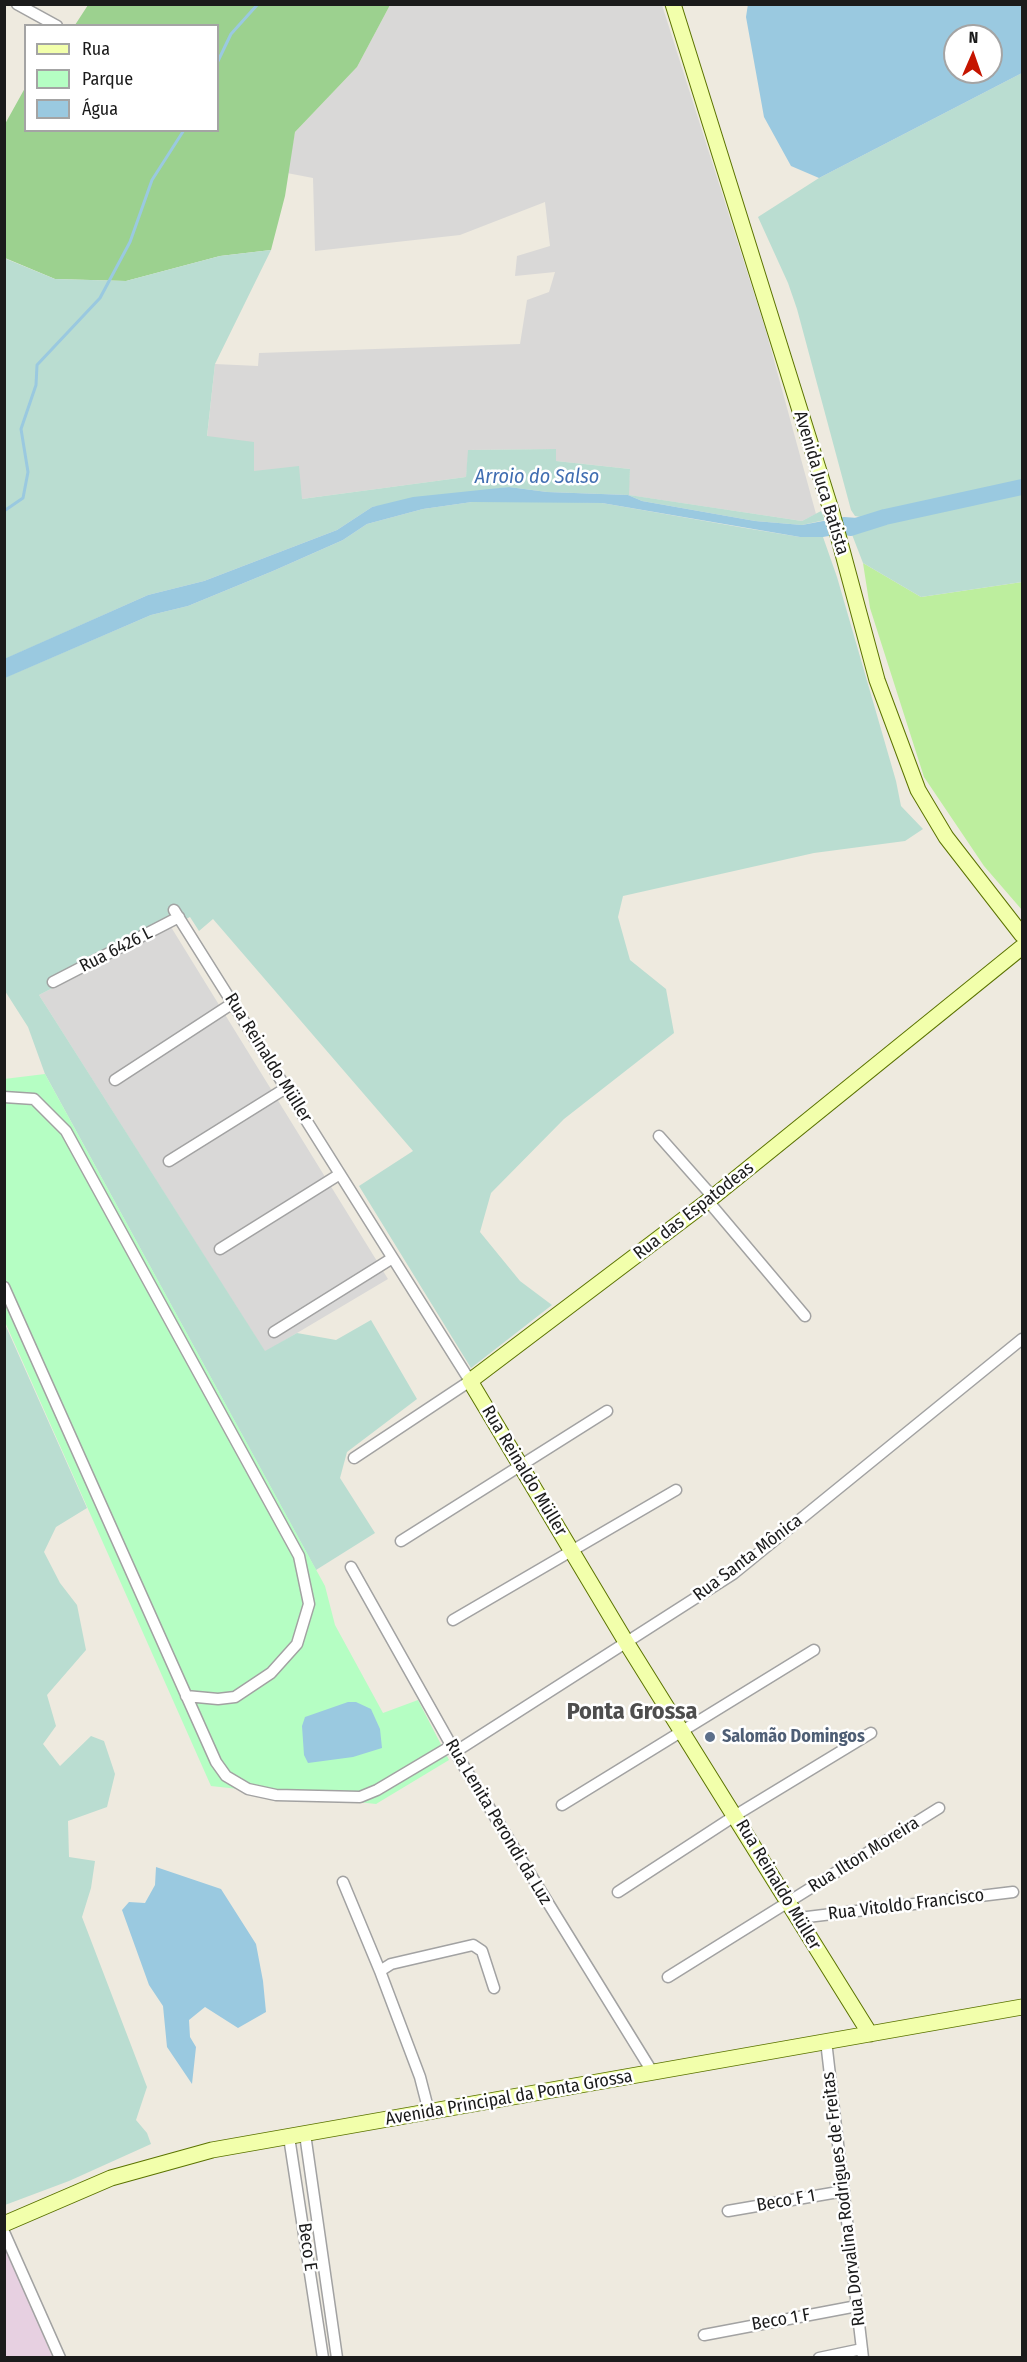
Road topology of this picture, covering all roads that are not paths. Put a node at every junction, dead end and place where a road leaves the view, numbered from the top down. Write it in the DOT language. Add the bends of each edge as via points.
graph roads {
  1 [pos="17,4"];
  2 [pos="673,4"];
  3 [pos="53,24"];
  4 [pos="177,914"];
  5 [pos="1023,935"];
  6 [pos="1023,947"];
  7 [pos="53,982"];
  8 [pos="233,1003"];
  9 [pos="115,1080"];
  10 [pos="286,1088"];
  11 [pos="4,1097"];
  12 [pos="659,1136"];
  13 [pos="169,1161"];
  14 [pos="340,1174"];
  15 [pos="710,1199"];
  16 [pos="220,1249"];
  17 [pos="391,1259"];
  18 [pos="4,1287"];
  19 [pos="805,1316"];
  20 [pos="273,1332"];
  21 [pos="1023,1339"];
  22 [pos="470,1381"];
  23 [pos="607,1411"];
  24 [pos="354,1458"];
  25 [pos="520,1466"];
  26 [pos="676,1490"];
  27 [pos="401,1541"];
  28 [pos="571,1551"];
  29 [pos="351,1567"];
  30 [pos="453,1620"];
  31 [pos="626,1642"];
  32 [pos="814,1650"];
  33 [pos="186,1696"];
  34 [pos="683,1732"];
  35 [pos="871,1733"];
  36 [pos="453,1749"];
  37 [pos="562,1805"];
  38 [pos="939,1808"];
  39 [pos="736,1815"];
  40 [pos="343,1882"];
  41 [pos="618,1892"];
  42 [pos="1013,1892"];
  43 [pos="789,1902"];
  44 [pos="799,1918"];
  45 [pos="381,1971"];
  46 [pos="668,1977"];
  47 [pos="494,1988"];
  48 [pos="1023,2007"];
  49 [pos="870,2034"];
  50 [pos="826,2041"];
  51 [pos="653,2073"];
  52 [pos="429,2112"];
  53 [pos="305,2134"];
  54 [pos="290,2137"];
  55 [pos="844,2191"];
  56 [pos="728,2211"];
  57 [pos="4,2224"];
  58 [pos="4,2232"];
  59 [pos="857,2306"];
  60 [pos="704,2335"];
  61 [pos="863,2353"];
  62 [pos="60,2358"];
  63 [pos="323,2358"];
  64 [pos="337,2358"];
  65 [pos="819,2358"];
  1 -- 3 [label="street"];
  2 -- 5 [label="main road, Avenida Juca Batista" via="832,513 877,680 918,790 946,837"];
  4 -- 7 [label="street, Rua 6426 L"];
  4 -- 8 [label="street, Rua Reinaldo Müller"];
  6 -- 15 [label="main road, Rua das Espatodeas"];
  8 -- 9 [label="street"];
  8 -- 10 [label="street, Rua Reinaldo Müller"];
  10 -- 13 [label="street"];
  10 -- 14 [label="street, Rua Reinaldo Müller"];
  11 -- 33 [label="street" via="34,1099 66,1131 299,1556 309,1605 297,1644 271,1673 235,1696 218,1700"];
  12 -- 15 [label="street"];
  14 -- 16 [label="street"];
  14 -- 17 [label="street, Rua Reinaldo Müller"];
  15 -- 19 [label="street"];
  15 -- 22 [label="main road, Rua das Espatodeas"];
  17 -- 20 [label="street"];
  17 -- 22 [label="street, Rua Reinaldo Müller"];
  18 -- 33 [label="street, Rua Santa Mônica"];
  21 -- 31 [label="street, Rua Santa Mônica" via="733,1574"];
  22 -- 24 [label="street, Rua das Espatodeas"];
  22 -- 25 [label="main road, Rua Reinaldo Müller"];
  23 -- 25 [label="street"];
  25 -- 27 [label="street"];
  25 -- 28 [label="main road, Rua Reinaldo Müller"];
  26 -- 28 [label="street"];
  28 -- 30 [label="street"];
  28 -- 31 [label="main road, Rua Reinaldo Müller"];
  29 -- 36 [label="street, Rua Lenita Perondi da Luz"];
  31 -- 34 [label="main road, Rua Reinaldo Müller"];
  31 -- 36 [label="street, Rua Santa Mônica"];
  32 -- 34 [label="street"];
  33 -- 36 [label="street, Rua Santa Mônica" via="226,1776 248,1789 276,1795 360,1797"];
  34 -- 37 [label="street"];
  34 -- 39 [label="main road, Rua Reinaldo Müller"];
  35 -- 39 [label="street"];
  36 -- 51 [label="street, Rua Lenita Perondi da Luz"];
  38 -- 43 [label="street, Rua Ilton Moreira"];
  39 -- 41 [label="street"];
  39 -- 43 [label="main road, Rua Reinaldo Müller"];
  40 -- 45 [label="street"];
  42 -- 44 [label="street, Rua Vitoldo Francisco"];
  43 -- 44 [label="main road, Rua Reinaldo Müller"];
  43 -- 46 [label="street, Rua Ilton Moreira"];
  44 -- 49 [label="main road, Rua Reinaldo Müller"];
  45 -- 47 [label="street" via="391,1964 473,1944 482,1951"];
  45 -- 52 [label="street"];
  48 -- 49 [label="main road, Avenida Principal da Ponta Grossa"];
  49 -- 50 [label="main road, Avenida Principal da Ponta Grossa"];
  50 -- 51 [label="main road, Avenida Principal da Ponta Grossa"];
  50 -- 55 [label="street, Rua Dorvalina Rodrigues de Freitas"];
  51 -- 52 [label="main road, Avenida Principal da Ponta Grossa"];
  52 -- 53 [label="main road, Avenida Principal da Ponta Grossa"];
  53 -- 54 [label="main road, Avenida Principal da Ponta Grossa"];
  53 -- 64 [label="street"];
  54 -- 57 [label="main road, Avenida Principal da Ponta Grossa" via="212,2150 111,2178"];
  54 -- 63 [label="street, Beco E"];
  55 -- 56 [label="street, Beco F 1"];
  55 -- 59 [label="street, Rua Dorvalina Rodrigues de Freitas"];
  58 -- 62 [label="street"];
  59 -- 60 [label="street, Beco 1 F"];
  59 -- 61 [label="street, Rua Dorvalina Rodrigues de Freitas"];
  61 -- 65 [label="street"];
}
